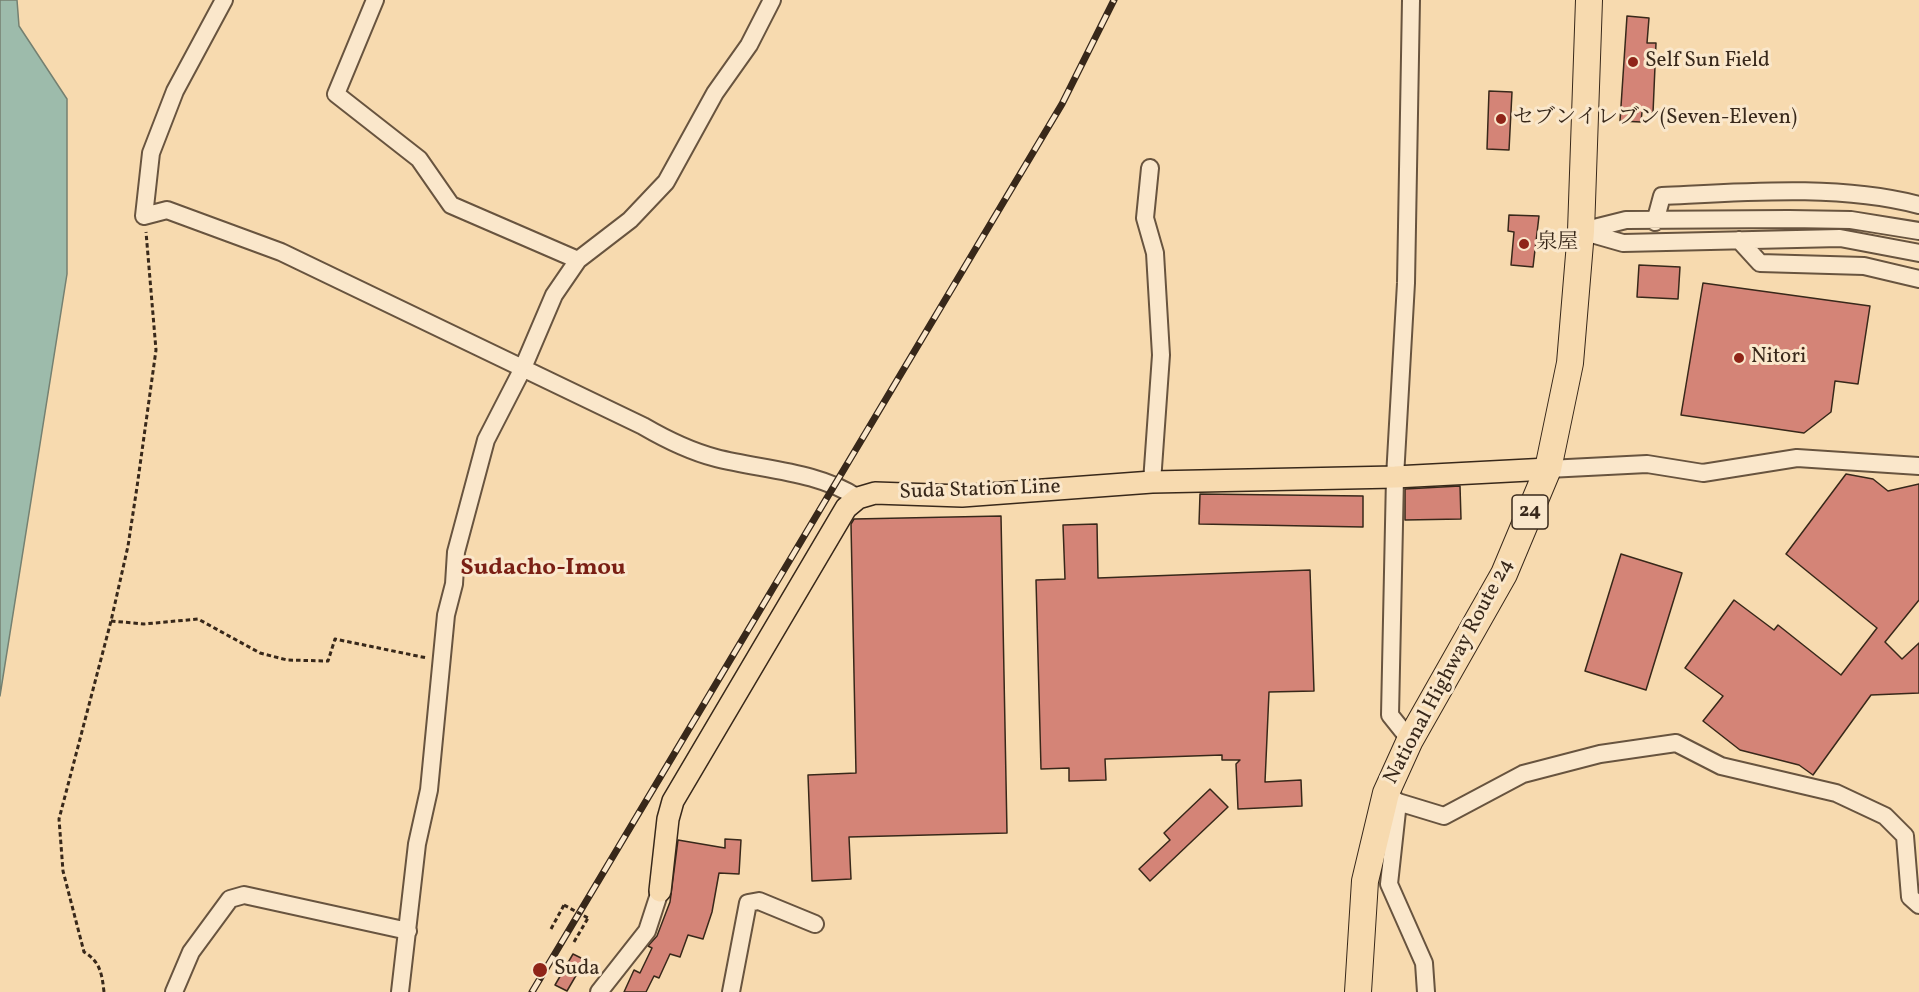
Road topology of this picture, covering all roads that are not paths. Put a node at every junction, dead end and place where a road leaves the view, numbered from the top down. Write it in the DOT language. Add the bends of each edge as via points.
graph roads {
  1 [pos="224,0"];
  2 [pos="375,0"];
  3 [pos="772,0"];
  4 [pos="1411,0"];
  5 [pos="1589,0"];
  6 [pos="1150,168"];
  7 [pos="1919,205"];
  8 [pos="1655,222"];
  9 [pos="1581,231"];
  10 [pos="1919,231"];
  11 [pos="1739,240"];
  12 [pos="1919,253"];
  13 [pos="578,260"];
  14 [pos="1919,279"];
  15 [pos="522,370"];
  16 [pos="1919,466"];
  17 [pos="1548,469"];
  18 [pos="1395,477"];
  19 [pos="1152,482"];
  20 [pos="858,498"];
  21 [pos="1410,740"];
  22 [pos="1392,797"];
  23 [pos="660,891"];
  24 [pos="1919,905"];
  25 [pos="815,924"];
  26 [pos="408,931"];
  27 [pos="174,992"];
  28 [pos="400,992"];
  29 [pos="599,992"];
  30 [pos="731,992"];
  31 [pos="1359,992"];
  32 [pos="1426,992"];
  1 -- 15 [label="street" via="175,91 151,153 144,216 167,210 282,252"];
  2 -- 13 [label="street" via="336,94 418,159 451,205"];
  3 -- 13 [label="street" via="666,182 630,220"];
  4 -- 18 [label="street" via="1406,284"];
  5 -- 9 [label="highway, National Highway Route 24 / 24"];
  6 -- 19 [label="street" via="1145,218 1155,253 1161,355"];
  7 -- 8 [label="street" via="1840,193 1662,196"];
  8 -- 9 [label="street" via="1626,220"];
  8 -- 10 [label="street" via="1851,220"];
  9 -- 11 [label="street" via="1623,243"];
  9 -- 17 [label="highway, National Highway Route 24 / 24" via="1570,363"];
  11 -- 12 [label="street" via="1840,238"];
  11 -- 14 [label="street" via="1760,263 1864,267"];
  13 -- 15 [label="street" via="555,294"];
  15 -- 20 [label="street" via="678,446 715,458 837,484"];
  15 -- 26 [label="street" via="486,440 456,552 429,790 417,844"];
  16 -- 17 [label="street" via="1797,458 1703,474 1647,464"];
  17 -- 18 [label="main road, Suda Station Line"];
  17 -- 21 [label="highway, National Highway Route 24 / 24" via="1504,574"];
  18 -- 19 [label="main road, Suda Station Line"];
  18 -- 21 [label="street" via="1390,715"];
  19 -- 20 [label="main road, Suda Station Line" via="962,496 875,493"];
  20 -- 23 [label="main road" via="840,517 673,801"];
  21 -- 22 [label="highway, National Highway Route 24 / 24"];
  22 -- 24 [label="street" via="1444,816 1523,774 1599,754 1676,743 1721,766 1836,793 1885,816 1905,836 1910,897"];
  22 -- 31 [label="highway, National Highway Route 24 / 24" via="1365,881"];
  22 -- 32 [label="street" via="1389,884 1424,963"];
  23 -- 29 [label="street" via="647,931"];
  25 -- 30 [label="street" via="759,901 747,903"];
  26 -- 27 [label="street" via="244,895 230,899 191,952"];
  26 -- 28 [label="street"];
}
